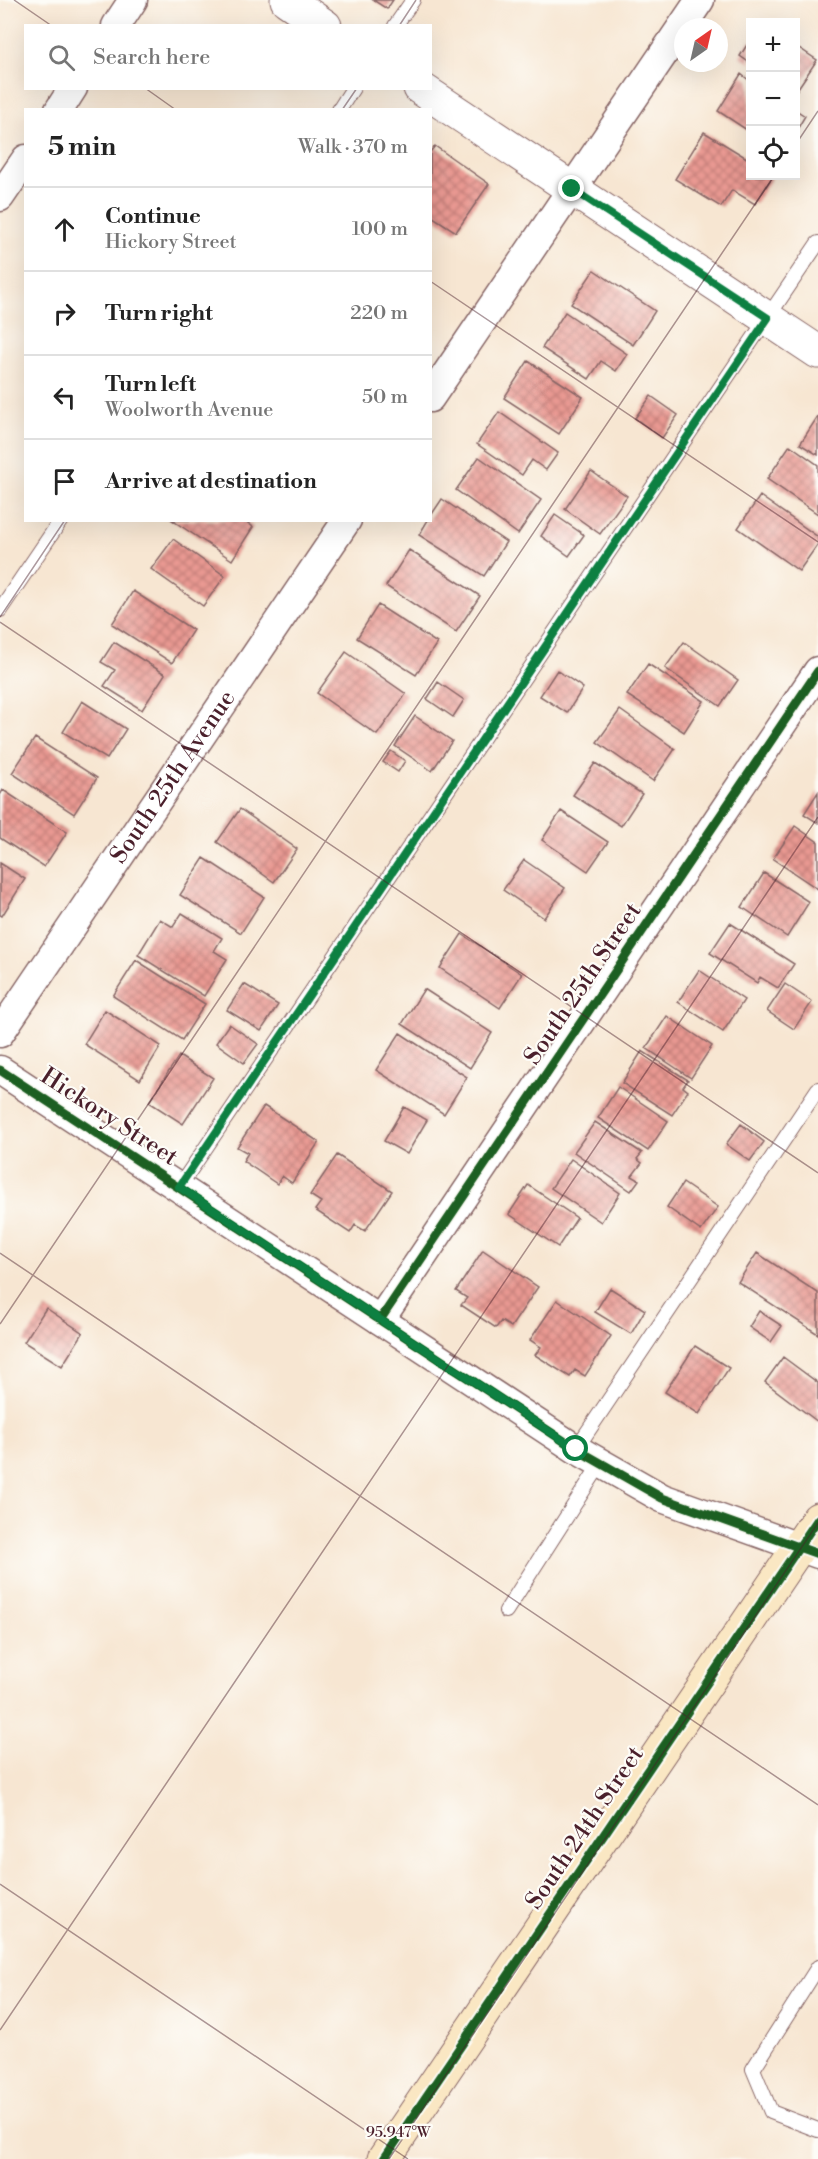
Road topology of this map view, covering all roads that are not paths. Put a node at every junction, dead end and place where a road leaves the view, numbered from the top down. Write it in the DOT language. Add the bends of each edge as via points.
graph roads {
  1 [pos="133,0"];
  2 [pos="286,0"];
  3 [pos="413,0"];
  4 [pos="700,0"];
  5 [pos="117,24"];
  6 [pos="322,24"];
  7 [pos="396,24"];
  8 [pos="72,90"];
  9 [pos="352,90"];
  10 [pos="423,90"];
  11 [pos="60,108"];
  12 [pos="340,108"];
  13 [pos="24,162"];
  14 [pos="572,189"];
  15 [pos="0,197"];
  16 [pos="818,243"];
  17 [pos="768,318"];
  18 [pos="818,352"];
  19 [pos="432,395"];
  20 [pos="60,522"];
  21 [pos="346,522"];
  22 [pos="0,610"];
  23 [pos="818,671"];
  24 [pos="0,1033"];
  25 [pos="0,1070"];
  26 [pos="818,1089"];
  27 [pos="179,1187"];
  28 [pos="381,1320"];
  29 [pos="576,1449"];
  30 [pos="601,1463"];
  31 [pos="818,1518"];
  32 [pos="808,1550"];
  33 [pos="506,1611"];
  34 [pos="818,1968"];
  35 [pos="818,2130"];
  36 [pos="384,2159"];
  1 -- 5 [label="street"];
  2 -- 6 [label="street"];
  3 -- 7 [label="lane"];
  4 -- 14 [label="street"];
  8 -- 11 [label="street"];
  9 -- 12 [label="lane"];
  10 -- 14 [label="street"];
  13 -- 15 [label="street"];
  14 -- 17 [label="street"];
  14 -- 19 [label="street"];
  16 -- 17 [label="lane"];
  17 -- 18 [label="street"];
  17 -- 27 [label="lane"];
  20 -- 22 [label="lane"];
  21 -- 24 [label="street, South 25th Avenue"];
  23 -- 28 [label="street, South 25th Street"];
  25 -- 27 [label="street, Hickory Street"];
  26 -- 29 [label="lane"];
  27 -- 28 [label="street, Hickory Street"];
  28 -- 29 [label="street, Hickory Street"];
  29 -- 30 [label="street, Hickory Street"];
  30 -- 32 [label="street, Hickory Street" via="662,1498"];
  30 -- 33 [label="lane"];
  31 -- 32 [label="main road, South 24th Street"];
  32 -- 36 [label="main road, South 24th Street" via="772,1586"];
  34 -- 35 [label="lane" via="753,2069 771,2112"];
}
